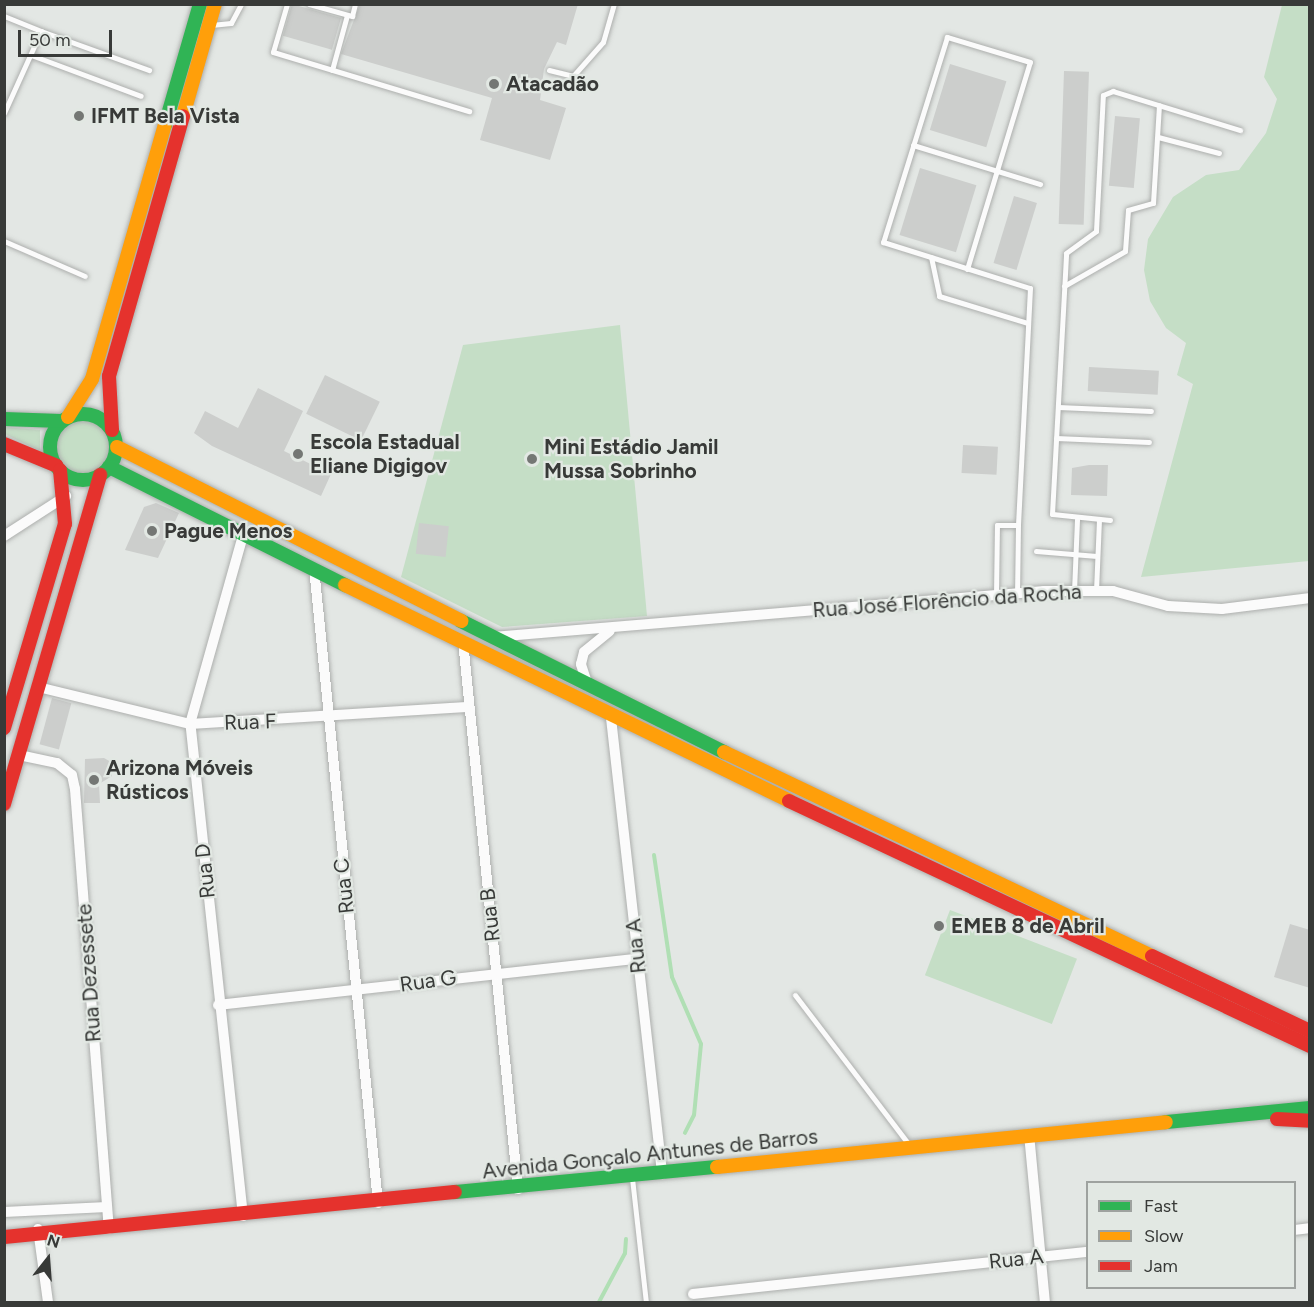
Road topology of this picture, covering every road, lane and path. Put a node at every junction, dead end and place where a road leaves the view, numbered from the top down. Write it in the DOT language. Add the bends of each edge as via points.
graph roads {
  1 [pos="200,4"];
  2 [pos="215,4"];
  3 [pos="241,4"];
  4 [pos="287,4"];
  5 [pos="309,4"];
  6 [pos="355,4"];
  7 [pos="614,4"];
  8 [pos="347,15"];
  9 [pos="4,16"];
  10 [pos="209,25"];
  11 [pos="42,30"];
  12 [pos="31,55"];
  13 [pos="149,70"];
  14 [pos="332,70"];
  15 [pos="549,70"];
  16 [pos="141,96"];
  17 [pos="1159,105"];
  18 [pos="469,111"];
  19 [pos="4,113"];
  20 [pos="1240,130"];
  21 [pos="1158,137"];
  22 [pos="914,145"];
  23 [pos="1219,153"];
  24 [pos="997,171"];
  25 [pos="1040,184"];
  26 [pos="4,242"];
  27 [pos="931,257"];
  28 [pos="967,268"];
  29 [pos="85,276"];
  30 [pos="1064,286"];
  31 [pos="1028,322"];
  32 [pos="1058,407"];
  33 [pos="1151,411"];
  34 [pos="4,419"];
  35 [pos="65,419"];
  36 [pos="112,430"];
  37 [pos="1056,438"];
  38 [pos="1149,442"];
  39 [pos="4,444"];
  40 [pos="117,447"];
  41 [pos="58,468"];
  42 [pos="105,471"];
  43 [pos="66,496"];
  44 [pos="1077,519"];
  45 [pos="1099,520"];
  46 [pos="1110,520"];
  47 [pos="1018,525"];
  48 [pos="244,532"];
  49 [pos="4,536"];
  50 [pos="1036,551"];
  51 [pos="1075,554"];
  52 [pos="1097,556"];
  53 [pos="314,568"];
  54 [pos="1074,591"];
  55 [pos="1096,591"];
  56 [pos="1017,593"];
  57 [pos="996,595"];
  58 [pos="1310,598"];
  59 [pos="619,627"];
  60 [pos="491,638"];
  61 [pos="463,641"];
  62 [pos="588,686"];
  63 [pos="38,687"];
  64 [pos="466,707"];
  65 [pos="611,718"];
  66 [pos="328,719"];
  67 [pos="190,724"];
  68 [pos="4,728"];
  69 [pos="19,755"];
  70 [pos="4,804"];
  71 [pos="638,959"];
  72 [pos="496,972"];
  73 [pos="355,990"];
  74 [pos="795,995"];
  75 [pos="218,1005"];
  76 [pos="1310,1031"];
  77 [pos="1310,1046"];
  78 [pos="1310,1108"];
  79 [pos="1250,1118"];
  80 [pos="1310,1121"];
  81 [pos="1029,1134"];
  82 [pos="911,1147"];
  83 [pos="662,1174"];
  84 [pos="632,1179"];
  85 [pos="518,1189"];
  86 [pos="378,1203"];
  87 [pos="107,1207"];
  88 [pos="4,1212"];
  89 [pos="243,1216"];
  90 [pos="4,1229"];
  91 [pos="108,1229"];
  92 [pos="44,1231"];
  93 [pos="4,1237"];
  94 [pos="1086,1252"];
  95 [pos="1041,1257"];
  96 [pos="693,1294"];
  97 [pos="48,1302"];
  98 [pos="646,1302"];
  99 [pos="1045,1302"];
  1 -- 35 [label="main road" via="93,379"];
  2 -- 10 [label="main road"];
  3 -- 10 [label="lane" via="231,23"];
  4 -- 14 [label="lane" via="273,52"];
  5 -- 8 [label="lane"];
  6 -- 8 [label="lane" via="352,16"];
  7 -- 15 [label="lane" via="603,42 573,76"];
  8 -- 14 [label="lane"];
  9 -- 11 [label="lane"];
  10 -- 36 [label="main road" via="109,376"];
  11 -- 12 [label="lane"];
  11 -- 13 [label="lane"];
  12 -- 16 [label="lane"];
  12 -- 19 [label="lane"];
  14 -- 18 [label="lane"];
  17 -- 20 [label="lane"];
  17 -- 21 [label="lane"];
  17 -- 30 [label="lane" via="1113,91 1103,95 1096,231 1067,249"];
  21 -- 23 [label="lane"];
  21 -- 30 [label="lane" via="1155,199 1148,207 1128,210 1126,249"];
  22 -- 24 [label="lane"];
  22 -- 24 [label="lane" via="947,37 1030,62"];
  22 -- 27 [label="lane" via="883,242"];
  24 -- 25 [label="lane"];
  24 -- 28 [label="lane"];
  26 -- 29 [label="lane"];
  27 -- 28 [label="lane"];
  27 -- 31 [label="lane" via="939,296"];
  28 -- 31 [label="lane" via="1030,288"];
  30 -- 32 [label="lane"];
  31 -- 47 [label="lane"];
  32 -- 33 [label="lane"];
  32 -- 37 [label="lane"];
  34 -- 35 [label="main road" via="29,424"];
  35 -- 36 [label="main road" via="93,415"];
  35 -- 41 [label="main road" via="50,442"];
  36 -- 40 [label="main road"];
  37 -- 38 [label="lane"];
  37 -- 44 [label="lane" via="1052,515"];
  39 -- 41 [label="main road"];
  40 -- 42 [label="main road"];
  40 -- 60 [label="main road"];
  41 -- 42 [label="main road" via="79,479"];
  41 -- 43 [label="main road"];
  42 -- 48 [label="main road"];
  42 -- 63 [label="main road"];
  43 -- 49 [label="street"];
  43 -- 68 [label="main road" via="65,524"];
  44 -- 45 [label="lane"];
  44 -- 51 [label="lane"];
  45 -- 46 [label="lane"];
  45 -- 52 [label="lane"];
  47 -- 56 [label="lane"];
  47 -- 57 [label="lane" via="997,525"];
  48 -- 53 [label="main road"];
  48 -- 67 [label="street, Rua D"];
  50 -- 51 [label="lane"];
  51 -- 52 [label="lane"];
  51 -- 54 [label="lane"];
  52 -- 55 [label="lane"];
  53 -- 61 [label="main road"];
  53 -- 66 [label="street, Rua C"];
  54 -- 55 [label="street, Rua José Florêncio da Rocha"];
  54 -- 56 [label="street, Rua José Florêncio da Rocha"];
  55 -- 58 [label="street, Rua José Florêncio da Rocha" via="1168,606 1222,609"];
  56 -- 57 [label="street, Rua José Florêncio da Rocha"];
  57 -- 59 [label="street, Rua José Florêncio da Rocha"];
  59 -- 60 [label="street, Rua José Florêncio da Rocha"];
  59 -- 62 [label="street" via="584,652 581,664"];
  60 -- 62 [label="main road"];
  61 -- 64 [label="street, Rua B"];
  61 -- 65 [label="main road"];
  62 -- 76 [label="main road"];
  63 -- 67 [label="street, Rua F"];
  63 -- 69 [label="main road"];
  64 -- 66 [label="street, Rua F"];
  64 -- 72 [label="street, Rua B"];
  65 -- 71 [label="street, Rua A"];
  65 -- 77 [label="main road"];
  66 -- 67 [label="street, Rua F"];
  66 -- 73 [label="street, Rua C"];
  67 -- 75 [label="street, Rua D"];
  69 -- 70 [label="main road"];
  69 -- 87 [label="street, Rua Dezessete" via="57,763 72,776 75,789"];
  71 -- 72 [label="street, Rua G"];
  71 -- 83 [label="street, Rua A"];
  72 -- 73 [label="street, Rua G"];
  72 -- 85 [label="street, Rua B"];
  73 -- 75 [label="street, Rua G"];
  73 -- 86 [label="street, Rua C"];
  74 -- 82 [label="lane"];
  75 -- 89 [label="street, Rua D"];
  78 -- 79 [label="main road, Avenida Gonçalo Antunes de Barros"];
  79 -- 80 [label="main road, Avenida Gonçalo Antunes de Barros"];
  79 -- 81 [label="main road, Avenida Gonçalo Antunes de Barros"];
  81 -- 82 [label="main road, Avenida Gonçalo Antunes de Barros"];
  81 -- 95 [label="street"];
  82 -- 83 [label="main road, Avenida Gonçalo Antunes de Barros"];
  83 -- 84 [label="main road, Avenida Gonçalo Antunes de Barros"];
  84 -- 85 [label="main road, Avenida Gonçalo Antunes de Barros"];
  84 -- 98 [label="lane"];
  85 -- 86 [label="main road, Avenida Gonçalo Antunes de Barros"];
  86 -- 89 [label="main road, Avenida Gonçalo Antunes de Barros"];
  87 -- 88 [label="street"];
  87 -- 91 [label="street, Rua Dezessete"];
  89 -- 91 [label="main road, Avenida Gonçalo Antunes de Barros"];
  90 -- 92 [label="main road, Avenida Gonçalo Antunes de Barros"];
  91 -- 92 [label="main road, Avenida Gonçalo Antunes de Barros"];
  92 -- 93 [label="main road, Avenida Gonçalo Antunes de Barros"];
  92 -- 97 [label="street"];
  94 -- 95 [label="street, Rua A"];
  95 -- 96 [label="street, Rua A"];
  95 -- 99 [label="street"];
}
